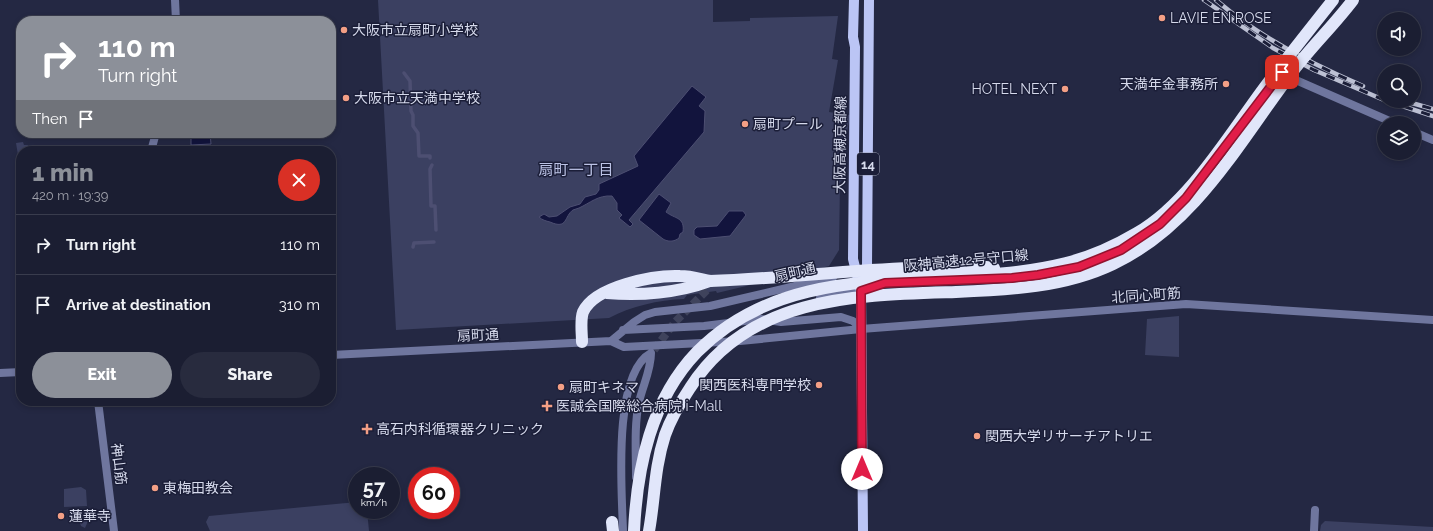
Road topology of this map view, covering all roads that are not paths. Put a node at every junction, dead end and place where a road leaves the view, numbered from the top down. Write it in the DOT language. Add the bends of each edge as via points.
graph roads {
  1 [pos="175,0"];
  2 [pos="854,0"];
  3 [pos="869,0"];
  4 [pos="1335,0"];
  5 [pos="1353,0"];
  6 [pos="1357,0"];
  7 [pos="1342,14"];
  8 [pos="176,16"];
  9 [pos="1298,81"];
  10 [pos="1378,116"];
  11 [pos="1421,135"];
  12 [pos="1433,140"];
  13 [pos="1166,238"];
  14 [pos="1135,242"];
  15 [pos="853,259"];
  16 [pos="1015,271"];
  17 [pos="775,290"];
  18 [pos="861,291"];
  19 [pos="761,319"];
  20 [pos="1433,320"];
  21 [pos="731,323"];
  22 [pos="862,329"];
  23 [pos="623,330"];
  24 [pos="611,341"];
  25 [pos="582,342"];
  26 [pos="336,356"];
  27 [pos="16,372"];
  28 [pos="0,373"];
  29 [pos="99,406"];
  30 [pos="1315,510"];
  31 [pos="650,529"];
  32 [pos="114,531"];
  33 [pos="623,531"];
  34 [pos="635,531"];
  35 [pos="863,531"];
  36 [pos="1314,531"];
  1 -- 8 [label="street"];
  2 -- 15 [label="main road, 大阪高槻京都線 / 14"];
  3 -- 18 [label="main road, 大阪高槻京都線 / 14" via="868,267"];
  4 -- 14 [label="street" via="1201,180 1164,221"];
  4 -- 16 [label="highway, 阪神高速12号守口線, bridge" via="1206,166 1156,220 1136,234 1085,257 1044,268"];
  5 -- 7 [label="highway, 阪神高速12号守口線, bridge"];
  6 -- 7 [label="highway, bridge"];
  7 -- 31 [label="highway, 阪神高速12号守口線, bridge" via="1294,70 1202,193 1162,233 1133,254 1092,273 1040,286 863,297 818,303 773,318 736,340 695,380 669,425 658,463"];
  9 -- 10 [label="street"];
  11 -- 12 [label="street"];
  13 -- 14 [label="street" via="1153,234 1138,243"];
  14 -- 18 [label="street" via="1099,260 1056,272 1012,278 885,283"];
  15 -- 17 [label="street, 扇町通" via="846,269 830,278"];
  15 -- 18 [label="main road, 大阪高槻京都線 / 14"];
  16 -- 25 [label="highway, bridge" via="980,266 868,269 679,283 605,293 588,304 583,314"];
  16 -- 34 [label="highway, 阪神高速12号守口線, bridge" via="822,288 769,303 729,325 692,357 677,376 660,406 642,464"];
  17 -- 21 [label="street" via="757,308"];
  17 -- 23 [label="street, 扇町通" via="697,308 655,312 645,315"];
  18 -- 19 [label="street" via="805,302"];
  18 -- 22 [label="main road, 大阪高槻京都線 / 14"];
  19 -- 21 [label="street"];
  19 -- 22 [label="street" via="781,322 841,318 853,321"];
  20 -- 22 [label="street, 北同心町筋" via="1186,304"];
  21 -- 23 [label="street"];
  22 -- 24 [label="street, 北同心町筋" via="740,341 624,347"];
  22 -- 35 [label="main road, 大阪高槻京都線 / 14"];
  23 -- 24 [label="street, 扇町通"];
  24 -- 25 [label="street, 扇町通"];
  25 -- 26 [label="street, 扇町通"];
  27 -- 28 [label="street"];
  29 -- 32 [label="street, 神山筋"];
  30 -- 36 [label="street"];
  33 -- 34 [label="street" via="623,414 635,373 644,357 651,353 651,364 641,396 637,421"];
}
